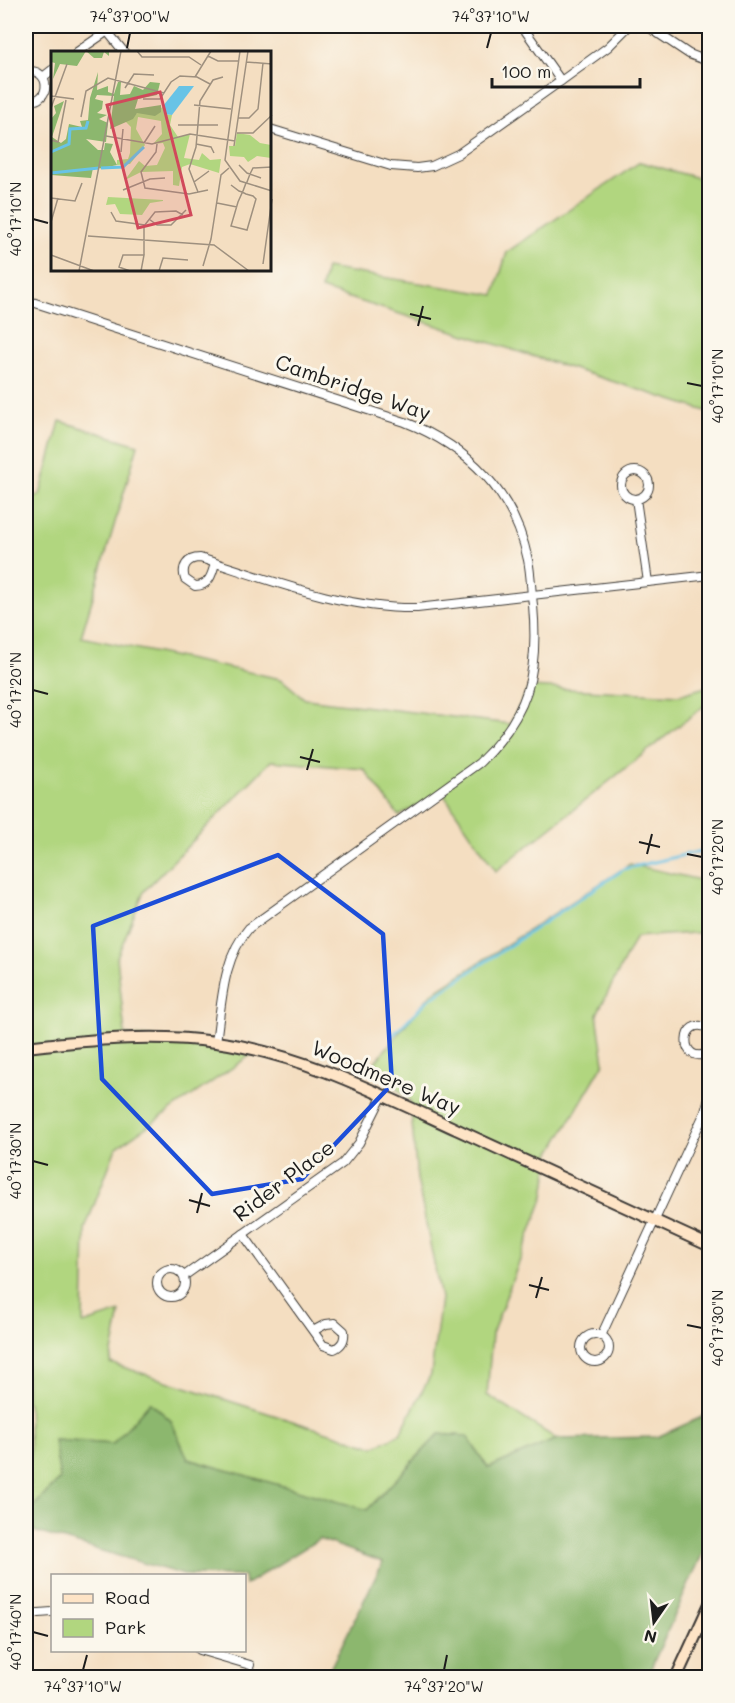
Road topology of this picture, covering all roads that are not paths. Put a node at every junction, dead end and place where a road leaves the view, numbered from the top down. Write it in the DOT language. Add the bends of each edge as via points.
graph roads {
  1 [pos="116,26"];
  2 [pos="522,26"];
  3 [pos="629,26"];
  4 [pos="647,26"];
  5 [pos="107,31"];
  6 [pos="78,51"];
  7 [pos="123,51"];
  8 [pos="710,62"];
  9 [pos="51,71"];
  10 [pos="26,72"];
  11 [pos="43,77"];
  12 [pos="561,81"];
  13 [pos="26,100"];
  14 [pos="272,130"];
  15 [pos="26,300"];
  16 [pos="636,499"];
  17 [pos="215,563"];
  18 [pos="710,575"];
  19 [pos="648,582"];
  20 [pos="532,595"];
  21 [pos="710,1029"];
  22 [pos="216,1042"];
  23 [pos="26,1047"];
  24 [pos="709,1054"];
  25 [pos="710,1094"];
  26 [pos="382,1095"];
  27 [pos="655,1221"];
  28 [pos="243,1234"];
  29 [pos="710,1246"];
  30 [pos="184,1276"];
  31 [pos="313,1331"];
  32 [pos="601,1336"];
  33 [pos="710,1604"];
  34 [pos="51,1612"];
  35 [pos="26,1614"];
  36 [pos="206,1652"];
  37 [pos="250,1665"];
  38 [pos="676,1677"];
  1 -- 5 [label="street"];
  2 -- 12 [label="street"];
  3 -- 12 [label="street"];
  4 -- 8 [label="street" via="689,54"];
  5 -- 6 [label="street"];
  5 -- 7 [label="street"];
  9 -- 11 [label="street"];
  10 -- 11 [label="street" via="37,72"];
  11 -- 13 [label="street" via="46,88 41,97"];
  12 -- 14 [label="street" via="458,154 417,168 392,166"];
  15 -- 20 [label="street, Cambridge Way" via="405,422 443,440 479,468 505,501 522,539"];
  16 -- 19 [label="street"];
  17 -- 17 [label="street" via="200,558 190,560 183,570 185,579 195,586 203,585 210,579"];
  17 -- 20 [label="street" via="368,606 417,608"];
  18 -- 19 [label="street"];
  19 -- 20 [label="street"];
  20 -- 22 [label="street, Cambridge Way" via="534,663 524,700 507,732 479,763 249,928 228,963"];
  21 -- 24 [label="street" via="691,1029 685,1041 694,1054"];
  22 -- 23 [label="street, Woodmere Way" via="142,1037"];
  22 -- 26 [label="street, Woodmere Way" via="303,1063"];
  25 -- 27 [label="street"];
  26 -- 27 [label="street, Woodmere Way"];
  26 -- 28 [label="street, Rider Place" via="359,1143 343,1162"];
  27 -- 29 [label="street, Woodmere Way"];
  27 -- 32 [label="street"];
  28 -- 30 [label="street, Rider Place"];
  28 -- 31 [label="street"];
  33 -- 38 [label="street"];
  34 -- 35 [label="street"];
  36 -- 37 [label="street"];
}
